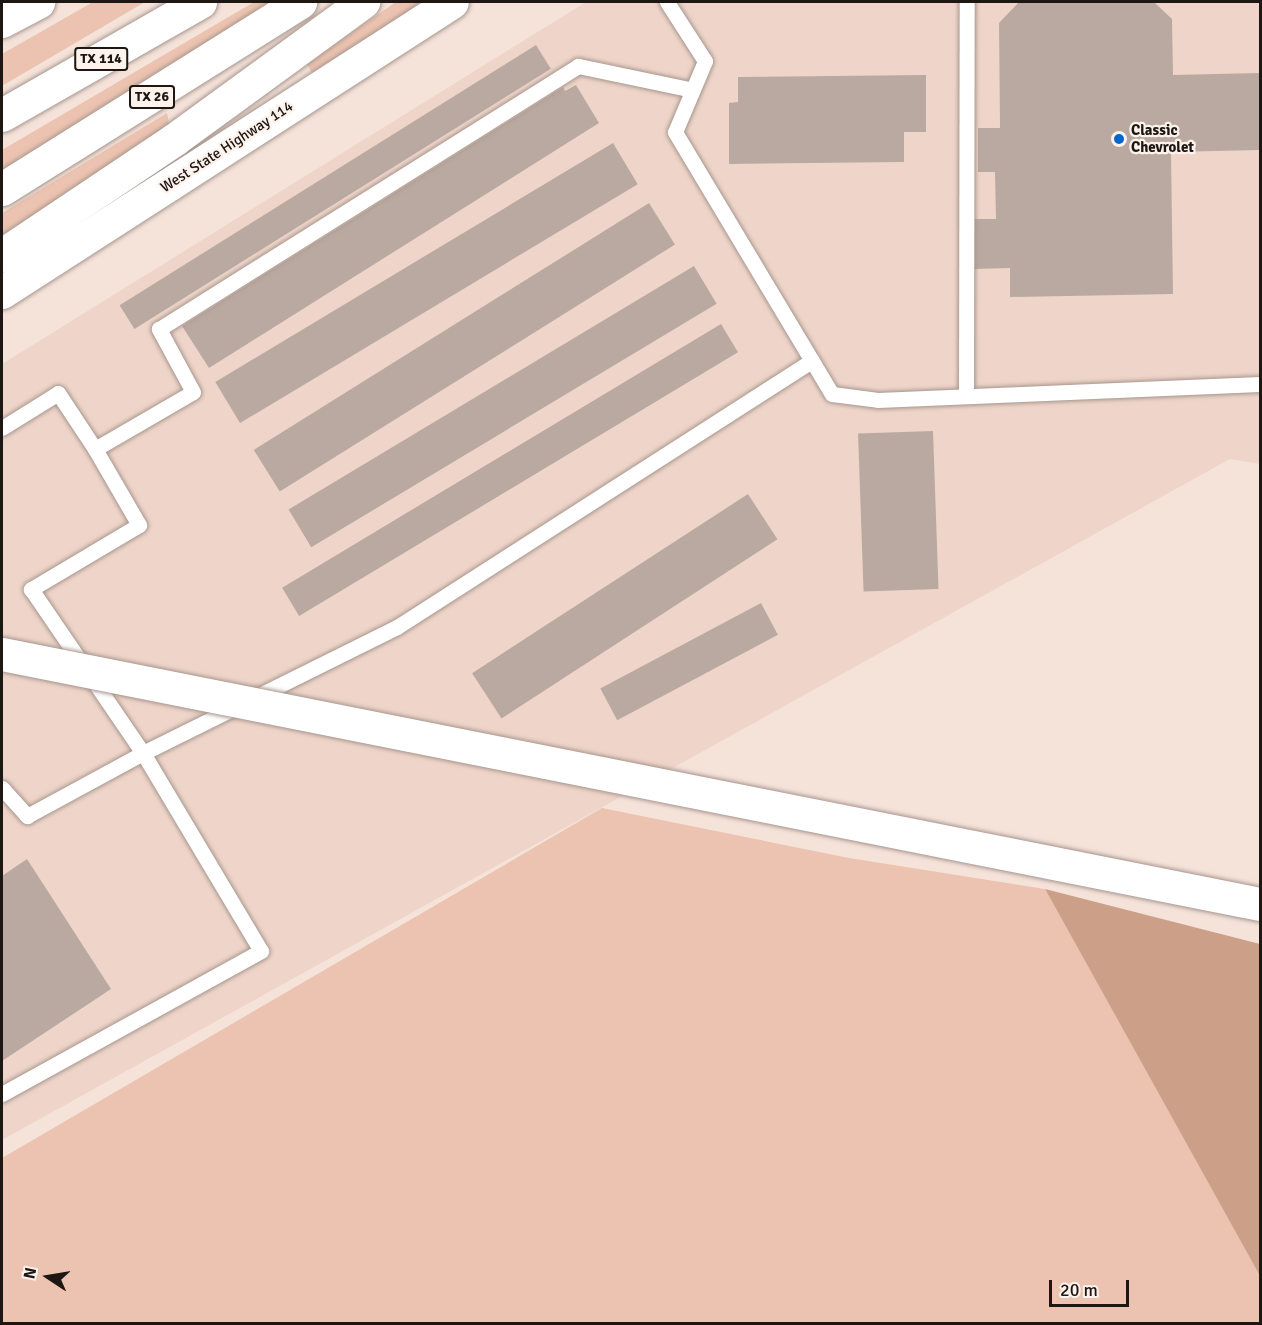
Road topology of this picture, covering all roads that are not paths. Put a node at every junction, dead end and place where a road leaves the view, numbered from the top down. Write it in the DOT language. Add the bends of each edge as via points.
graph roads {
  1 [pos="38,2"];
  2 [pos="200,2"];
  3 [pos="300,2"];
  4 [pos="363,2"];
  5 [pos="452,2"];
  6 [pos="667,2"];
  7 [pos="967,2"];
  8 [pos="2,21"];
  9 [pos="693,90"];
  10 [pos="2,115"];
  11 [pos="2,189"];
  12 [pos="2,255"];
  13 [pos="2,292"];
  14 [pos="812,361"];
  15 [pos="1260,384"];
  16 [pos="966,395"];
  17 [pos="2,428"];
  18 [pos="95,449"];
  19 [pos="2,654"];
  20 [pos="142,753"];
  21 [pos="2,788"];
  22 [pos="1260,904"];
  23 [pos="2,1094"];
  1 -- 8 [label="main road"];
  2 -- 10 [label="main road, TX 114"];
  3 -- 11 [label="main road, TX 26"];
  4 -- 12 [label="main road" via="175,139"];
  5 -- 13 [label="main road, West State Highway 114"];
  6 -- 9 [label="lane" via="705,61"];
  7 -- 16 [label="lane"];
  9 -- 14 [label="lane" via="675,132"];
  9 -- 18 [label="lane" via="578,66 159,329 193,392"];
  14 -- 16 [label="lane" via="832,394 878,399"];
  14 -- 20 [label="lane" via="398,627"];
  15 -- 16 [label="lane"];
  17 -- 18 [label="lane" via="58,393"];
  18 -- 20 [label="lane" via="139,525 31,589"];
  19 -- 22 [label="main road, bridge"];
  20 -- 21 [label="lane" via="27,816"];
  20 -- 23 [label="lane" via="261,951"];
}
